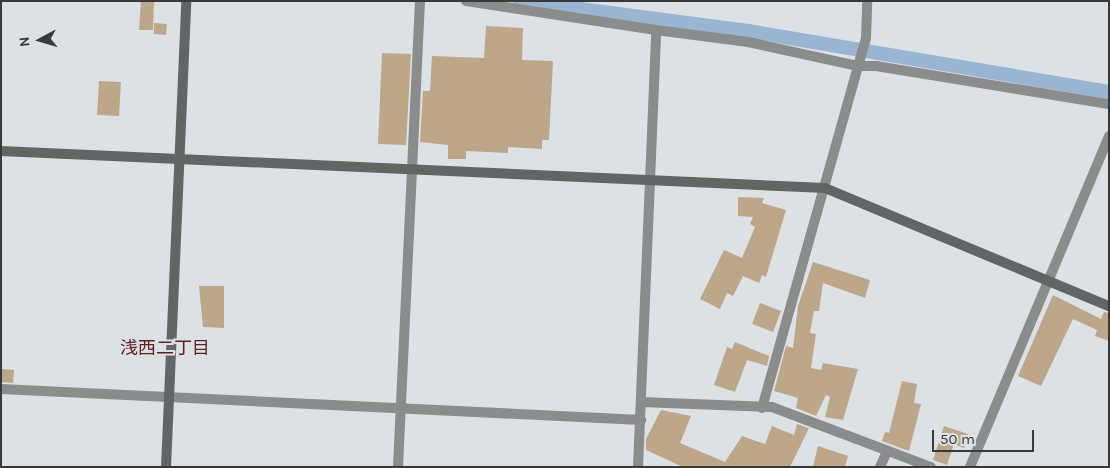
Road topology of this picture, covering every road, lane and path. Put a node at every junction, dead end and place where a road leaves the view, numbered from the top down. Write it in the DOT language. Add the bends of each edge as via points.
graph roads {
  1 [pos="186,1"];
  2 [pos="420,1"];
  3 [pos="466,1"];
  4 [pos="867,1"];
  5 [pos="656,30"];
  6 [pos="858,66"];
  7 [pos="1109,104"];
  8 [pos="1109,136"];
  9 [pos="1,151"];
  10 [pos="178,158"];
  11 [pos="414,168"];
  12 [pos="651,179"];
  13 [pos="825,188"];
  14 [pos="1050,281"];
  15 [pos="1109,306"];
  16 [pos="1,389"];
  17 [pos="169,396"];
  18 [pos="641,402"];
  19 [pos="400,408"];
  20 [pos="762,408"];
  21 [pos="640,420"];
  22 [pos="887,451"];
  23 [pos="166,467"];
  24 [pos="398,467"];
  25 [pos="638,467"];
  26 [pos="880,467"];
  27 [pos="930,467"];
  28 [pos="970,467"];
  1 -- 10 [label="street"];
  2 -- 11 [label="street"];
  3 -- 5 [label="street"];
  4 -- 6 [label="street" via="866,38"];
  5 -- 6 [label="street" via="748,42"];
  5 -- 12 [label="street"];
  6 -- 7 [label="street" via="876,66"];
  6 -- 13 [label="street"];
  8 -- 14 [label="street"];
  9 -- 10 [label="street"];
  10 -- 11 [label="street"];
  10 -- 17 [label="street"];
  11 -- 12 [label="street"];
  11 -- 19 [label="street"];
  12 -- 13 [label="street"];
  12 -- 18 [label="street"];
  13 -- 14 [label="street"];
  13 -- 20 [label="street"];
  14 -- 15 [label="street"];
  14 -- 28 [label="street"];
  16 -- 17 [label="street"];
  17 -- 19 [label="street"];
  17 -- 23 [label="street"];
  18 -- 20 [label="street"];
  18 -- 21 [label="street"];
  19 -- 21 [label="street"];
  19 -- 24 [label="street"];
  20 -- 22 [label="street" via="829,426"];
  21 -- 25 [label="street"];
  22 -- 26 [label="street"];
  22 -- 27 [label="street"];
}
